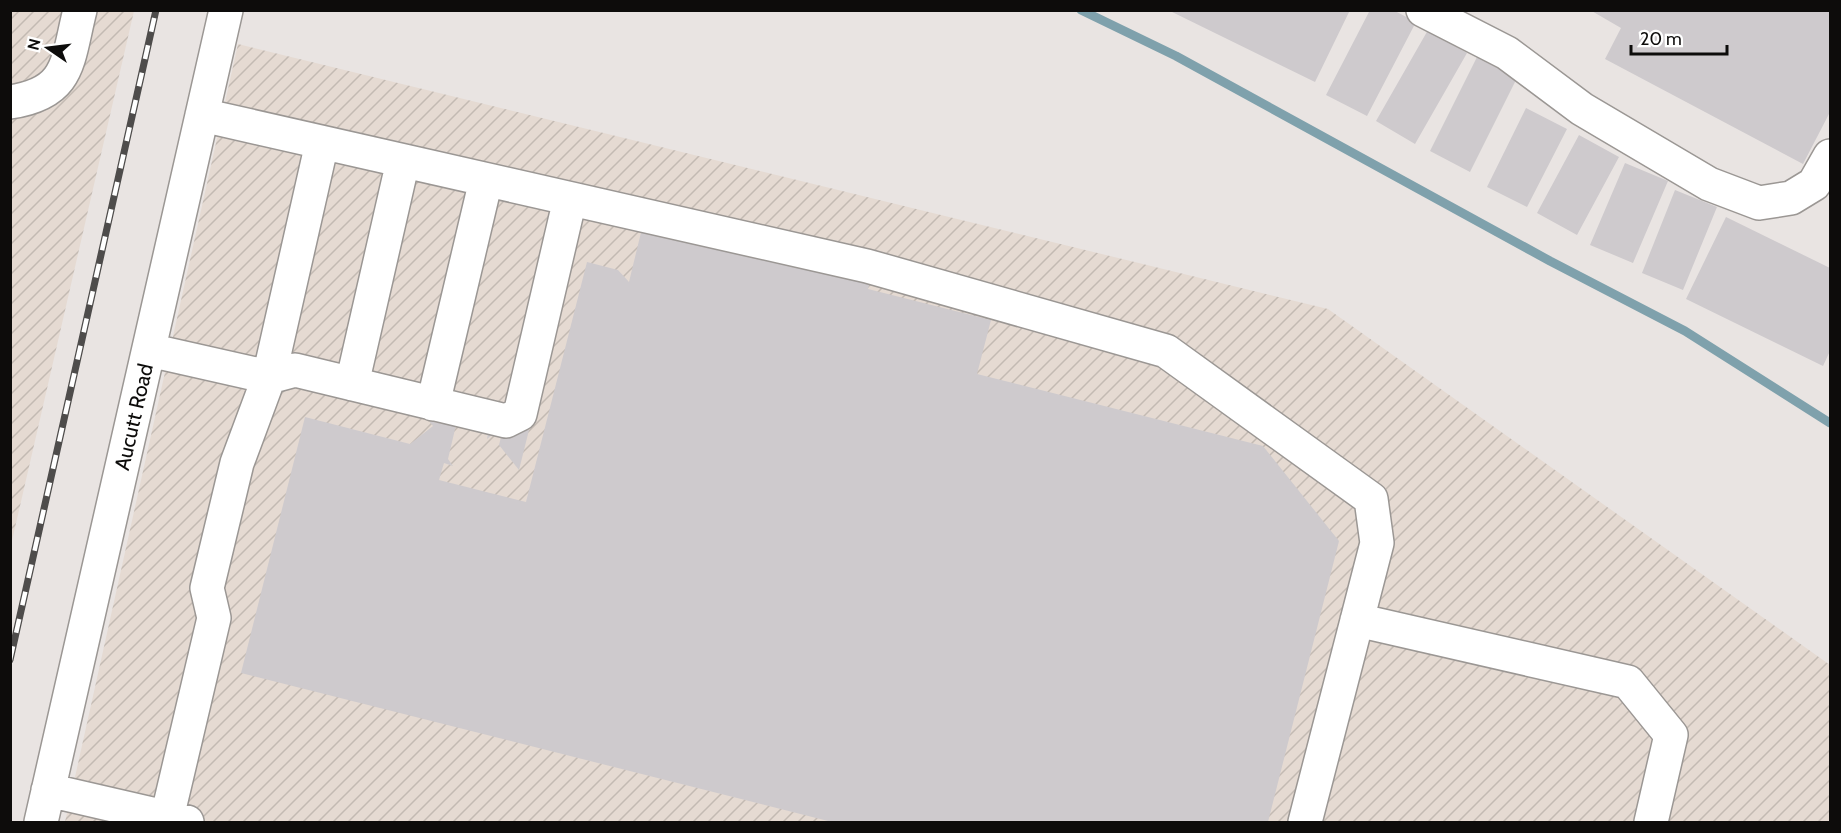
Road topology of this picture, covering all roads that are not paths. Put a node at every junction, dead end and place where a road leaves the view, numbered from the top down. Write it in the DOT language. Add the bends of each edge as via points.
graph roads {
  1 [pos="80,10"];
  2 [pos="226,10"];
  3 [pos="1423,10"];
  4 [pos="10,102"];
  5 [pos="202,115"];
  6 [pos="322,143"];
  7 [pos="1830,156"];
  8 [pos="403,161"];
  9 [pos="486,180"];
  10 [pos="570,199"];
  11 [pos="149,350"];
  12 [pos="269,377"];
  13 [pos="352,384"];
  14 [pos="433,404"];
  15 [pos="1357,621"];
  16 [pos="48,790"];
  17 [pos="173,821"];
  18 [pos="41,822"];
  19 [pos="1305,822"];
  20 [pos="1651,822"];
  1 -- 4 [label="street" via="65,71 52,88"];
  2 -- 5 [label="street, Aucutt Road"];
  3 -- 7 [label="street" via="1507,52 1582,109 1709,184 1759,203 1791,198 1814,184"];
  5 -- 6 [label="street"];
  5 -- 11 [label="street, Aucutt Road"];
  6 -- 8 [label="street"];
  6 -- 12 [label="street"];
  8 -- 9 [label="street"];
  8 -- 13 [label="street"];
  9 -- 10 [label="street"];
  9 -- 14 [label="street"];
  10 -- 14 [label="street" via="520,414 506,421"];
  10 -- 15 [label="street" via="867,266 1166,351 1371,499 1377,543"];
  11 -- 12 [label="street"];
  11 -- 16 [label="street, Aucutt Road"];
  12 -- 13 [label="street" via="295,370"];
  12 -- 17 [label="street" via="237,463 207,588 214,618"];
  13 -- 14 [label="street"];
  15 -- 19 [label="street"];
  15 -- 20 [label="street" via="1628,682 1671,735"];
  16 -- 17 [label="street"];
  16 -- 18 [label="street, Aucutt Road"];
}
